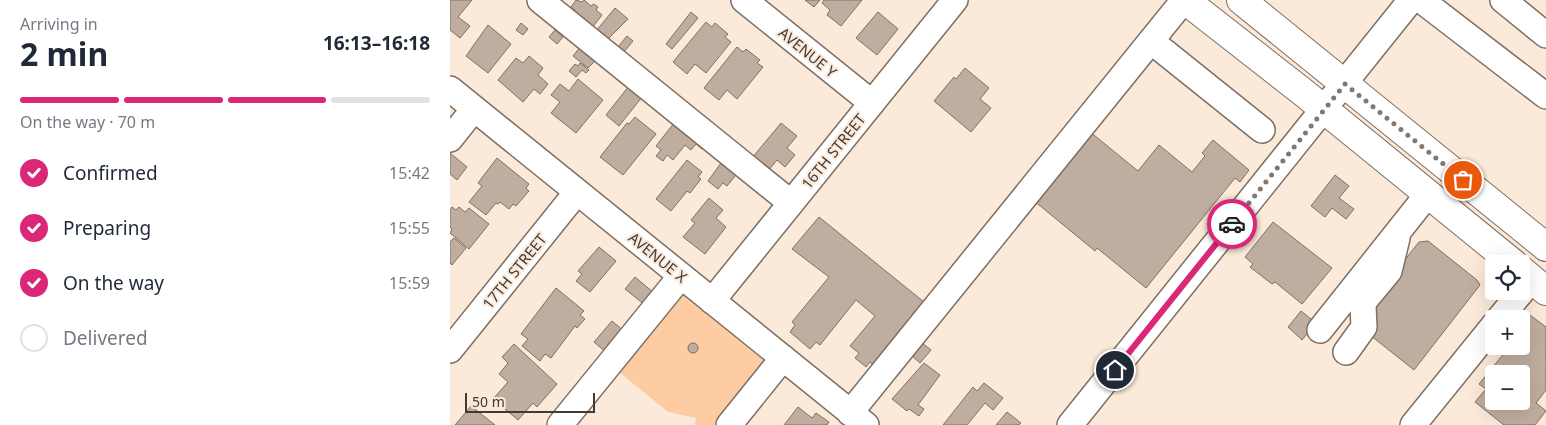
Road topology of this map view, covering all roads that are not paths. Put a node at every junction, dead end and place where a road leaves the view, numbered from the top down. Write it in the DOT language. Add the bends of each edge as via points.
graph roads {
  1 [pos="540,0"];
  2 [pos="744,0"];
  3 [pos="955,0"];
  4 [pos="1185,0"];
  5 [pos="1241,0"];
  6 [pos="1412,0"];
  7 [pos="1421,0"];
  8 [pos="1503,0"];
  9 [pos="1546,35"];
  10 [pos="1151,41"];
  11 [pos="1345,84"];
  12 [pos="450,89"];
  13 [pos="1546,96"];
  14 [pos="872,103"];
  15 [pos="474,109"];
  16 [pos="1324,109"];
  17 [pos="1262,130"];
  18 [pos="450,139"];
  19 [pos="577,192"];
  20 [pos="1428,194"];
  21 [pos="791,203"];
  22 [pos="1399,231"];
  23 [pos="1546,247"];
  24 [pos="1502,255"];
  25 [pos="681,276"];
  26 [pos="712,301"];
  27 [pos="1320,330"];
  28 [pos="1485,337"];
  29 [pos="450,350"];
  30 [pos="1346,352"];
  31 [pos="783,358"];
  32 [pos="858,419"];
  33 [pos="560,425"];
  34 [pos="729,425"];
  35 [pos="1070,425"];
  36 [pos="1413,425"];
  1 -- 21 [label="street"];
  2 -- 14 [label="street, AVENUE Y"];
  3 -- 14 [label="street, 16TH STREET"];
  4 -- 10 [label="street"];
  4 -- 16 [label="main road"];
  5 -- 11 [label="main road"];
  6 -- 11 [label="street"];
  7 -- 13 [label="street"];
  8 -- 9 [label="street"];
  10 -- 17 [label="street"];
  10 -- 32 [label="street"];
  11 -- 16 [label="street"];
  11 -- 23 [label="main road"];
  12 -- 15 [label="street, AVENUE X"];
  14 -- 21 [label="street, 16TH STREET"];
  15 -- 18 [label="street"];
  15 -- 19 [label="street, AVENUE X"];
  16 -- 20 [label="main road"];
  16 -- 35 [label="street"];
  19 -- 25 [label="street, AVENUE X"];
  19 -- 29 [label="street, 17TH STREET"];
  20 -- 22 [label="street"];
  20 -- 24 [label="main road"];
  21 -- 26 [label="street, 16TH STREET"];
  22 -- 27 [label="street"];
  22 -- 30 [label="street" via="1389,271 1365,300 1364,327"];
  25 -- 26 [label="street, AVENUE X"];
  25 -- 33 [label="street"];
  26 -- 31 [label="street, AVENUE X"];
  28 -- 36 [label="street"];
  31 -- 32 [label="street, AVENUE X"];
  31 -- 34 [label="street"];
}
